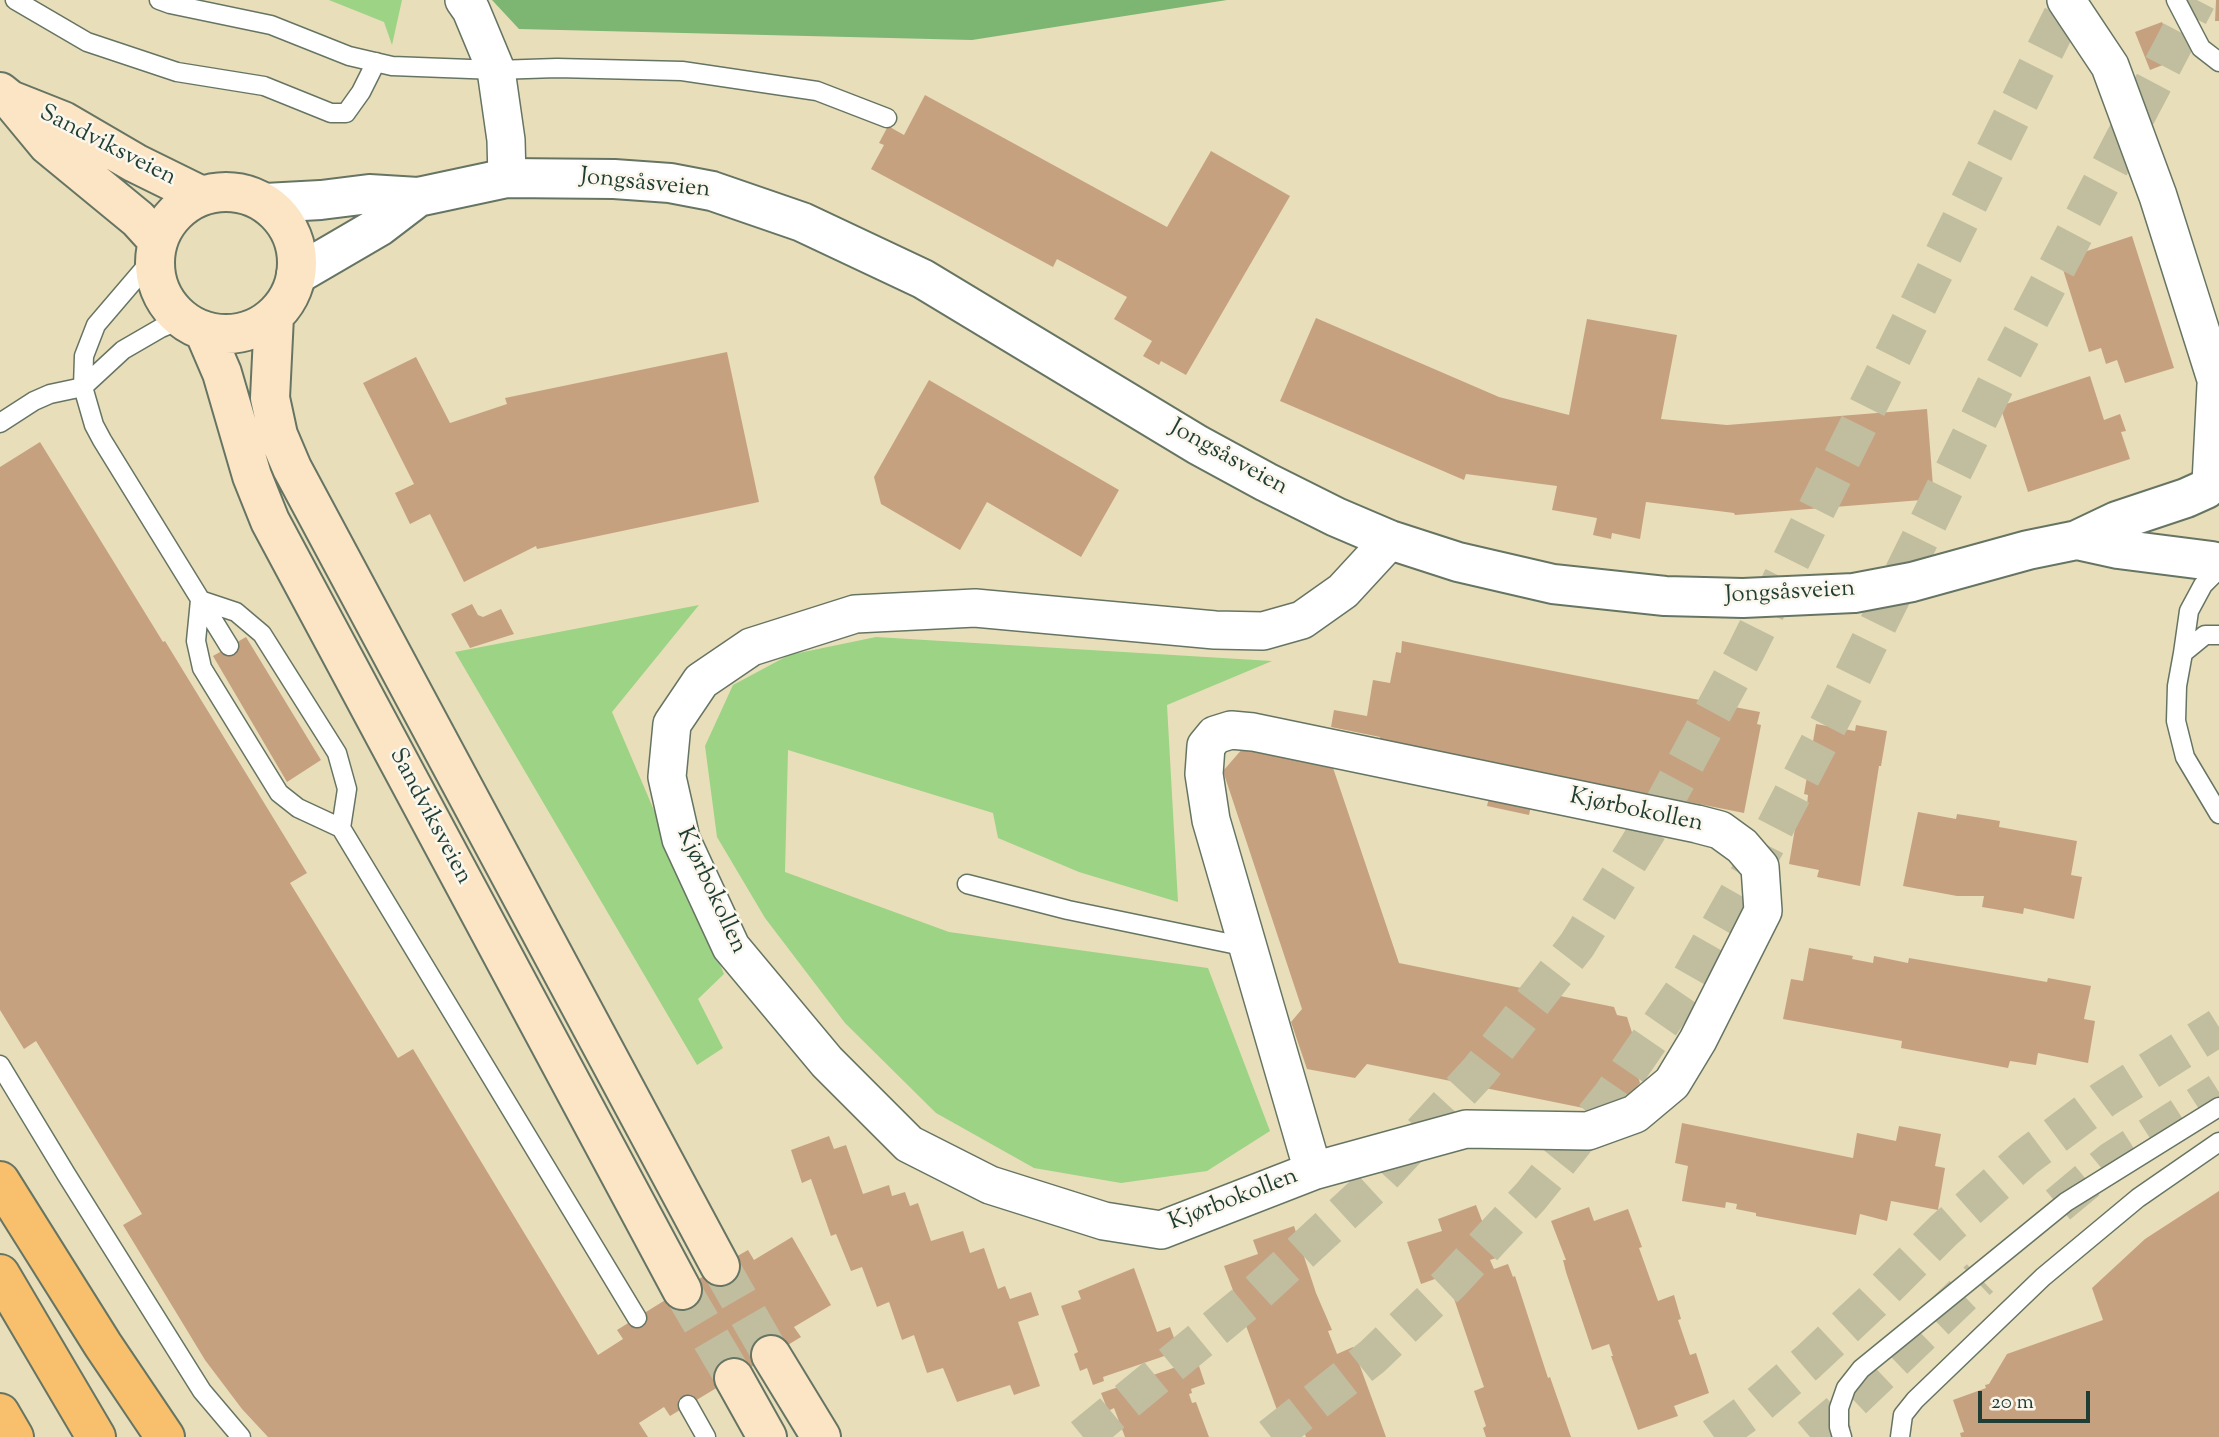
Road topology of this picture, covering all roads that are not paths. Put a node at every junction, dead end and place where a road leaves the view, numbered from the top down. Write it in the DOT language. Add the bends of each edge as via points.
graph roads {
  1 [pos="15,0"];
  2 [pos="159,0"];
  3 [pos="464,0"];
  4 [pos="2066,0"];
  5 [pos="2176,0"];
  6 [pos="376,62"];
  7 [pos="2219,62"];
  8 [pos="496,69"];
  9 [pos="5,96"];
  10 [pos="887,118"];
  11 [pos="507,177"];
  12 [pos="202,196"];
  13 [pos="418,197"];
  14 [pos="265,204"];
  15 [pos="156,249"];
  16 [pos="296,275"];
  17 [pos="274,316"];
  18 [pos="2209,321"];
  19 [pos="193,325"];
  20 [pos="83,387"];
  21 [pos="2218,387"];
  22 [pos="0,423"];
  23 [pos="2212,483"];
  24 [pos="1390,540"];
  25 [pos="2077,540"];
  26 [pos="2217,565"];
  27 [pos="200,600"];
  28 [pos="2219,635"];
  29 [pos="229,646"];
  30 [pos="2183,653"];
  31 [pos="2219,814"];
  32 [pos="341,828"];
  33 [pos="967,884"];
  34 [pos="1247,947"];
  35 [pos="0,1065"];
  36 [pos="2219,1107"];
  37 [pos="2219,1142"];
  38 [pos="1314,1171"];
  39 [pos="0,1181"];
  40 [pos="720,1266"];
  41 [pos="0,1274"];
  42 [pos="682,1290"];
  43 [pos="637,1318"];
  44 [pos="771,1356"];
  45 [pos="734,1378"];
  46 [pos="688,1405"];
  47 [pos="0,1413"];
  48 [pos="0,1428"];
  49 [pos="12,1437"];
  50 [pos="96,1437"];
  51 [pos="164,1437"];
  52 [pos="241,1437"];
  53 [pos="706,1437"];
  54 [pos="766,1437"];
  55 [pos="821,1437"];
  56 [pos="1842,1437"];
  57 [pos="1900,1437"];
  1 -- 6 [label="lane" via="87,42 177,72 264,86 331,113 346,113"];
  2 -- 6 [label="lane" via="271,26"];
  3 -- 8 [label="street"];
  4 -- 18 [label="street" via="2110,66"];
  5 -- 7 [label="lane" via="2201,48"];
  6 -- 8 [label="lane"];
  8 -- 10 [label="lane" via="682,71 817,91"];
  8 -- 11 [label="street"];
  9 -- 12 [label="main road, Sandviksveien" via="63,121"];
  9 -- 15 [label="main road, Sandviksveien" via="48,145 138,219"];
  11 -- 13 [label="street, Jongsåsveien"];
  11 -- 24 [label="street, Jongsåsveien" via="691,186 802,222 923,279 1266,482"];
  12 -- 14 [label="main road" via="234,192"];
  12 -- 15 [label="main road" via="175,214"];
  13 -- 14 [label="street, Jongsåsveien" via="369,194"];
  13 -- 16 [label="street, Jongsåsveien" via="380,226"];
  14 -- 16 [label="main road" via="291,234 297,254"];
  15 -- 19 [label="main road" via="163,298"];
  15 -- 20 [label="lane" via="96,325 84,356"];
  16 -- 17 [label="main road" via="285,304"];
  17 -- 19 [label="main road" via="242,333 216,334"];
  17 -- 40 [label="main road, Sandviksveien" via="270,398 292,468"];
  18 -- 21 [label="street"];
  19 -- 20 [label="lane" via="123,350"];
  19 -- 42 [label="main road, Sandviksveien" via="222,373 270,521"];
  20 -- 22 [label="lane" via="50,394"];
  20 -- 27 [label="lane" via="102,440"];
  21 -- 23 [label="street"];
  23 -- 25 [label="street, Jongsåsveien" via="2186,498"];
  23 -- 26 [label="street" via="2197,506 2196,526 2201,545"];
  24 -- 25 [label="street, Jongsåsveien" via="1470,566 1553,584 1665,596 1767,598 1854,593"];
  24 -- 38 [label="street, Kjørbokollen" via="1343,591 1302,620 1263,631 975,608 855,614 751,647 701,681 672,724 667,777 681,839 731,947 827,1062 909,1144 990,1185 1104,1221 1161,1230"];
  25 -- 26 [label="street, Jongsåsveien"];
  26 -- 30 [label="lane" via="2189,611"];
  27 -- 29 [label="lane"];
  27 -- 32 [label="lane" via="196,641 202,668 279,793 298,808"];
  27 -- 32 [label="lane" via="236,612 262,634 337,753 347,789"];
  28 -- 30 [label="lane" via="2205,635"];
  30 -- 31 [label="lane" via="2176,721 2185,757"];
  32 -- 43 [label="lane"];
  33 -- 34 [label="lane"];
  34 -- 38 [label="street, Kjørbokollen"];
  34 -- 38 [label="street, Kjørbokollen" via="1211,820 1204,774 1206,746 1231,730 1697,824 1720,830 1760,867 1763,911 1704,1029 1672,1083 1635,1114 1588,1131 1466,1129"];
  35 -- 52 [label="lane" via="202,1391"];
  36 -- 56 [label="lane" via="2066,1202 1861,1369 1846,1388 1839,1408"];
  37 -- 57 [label="lane" via="2138,1198 2043,1277 1915,1400 1903,1415"];
  39 -- 51 [label="highway"];
  41 -- 50 [label="highway"];
  44 -- 55 [label="main road"];
  45 -- 54 [label="main road"];
  46 -- 53 [label="lane"];
  47 -- 49 [label="highway"];
  48 -- 49 [label="highway"];
}
